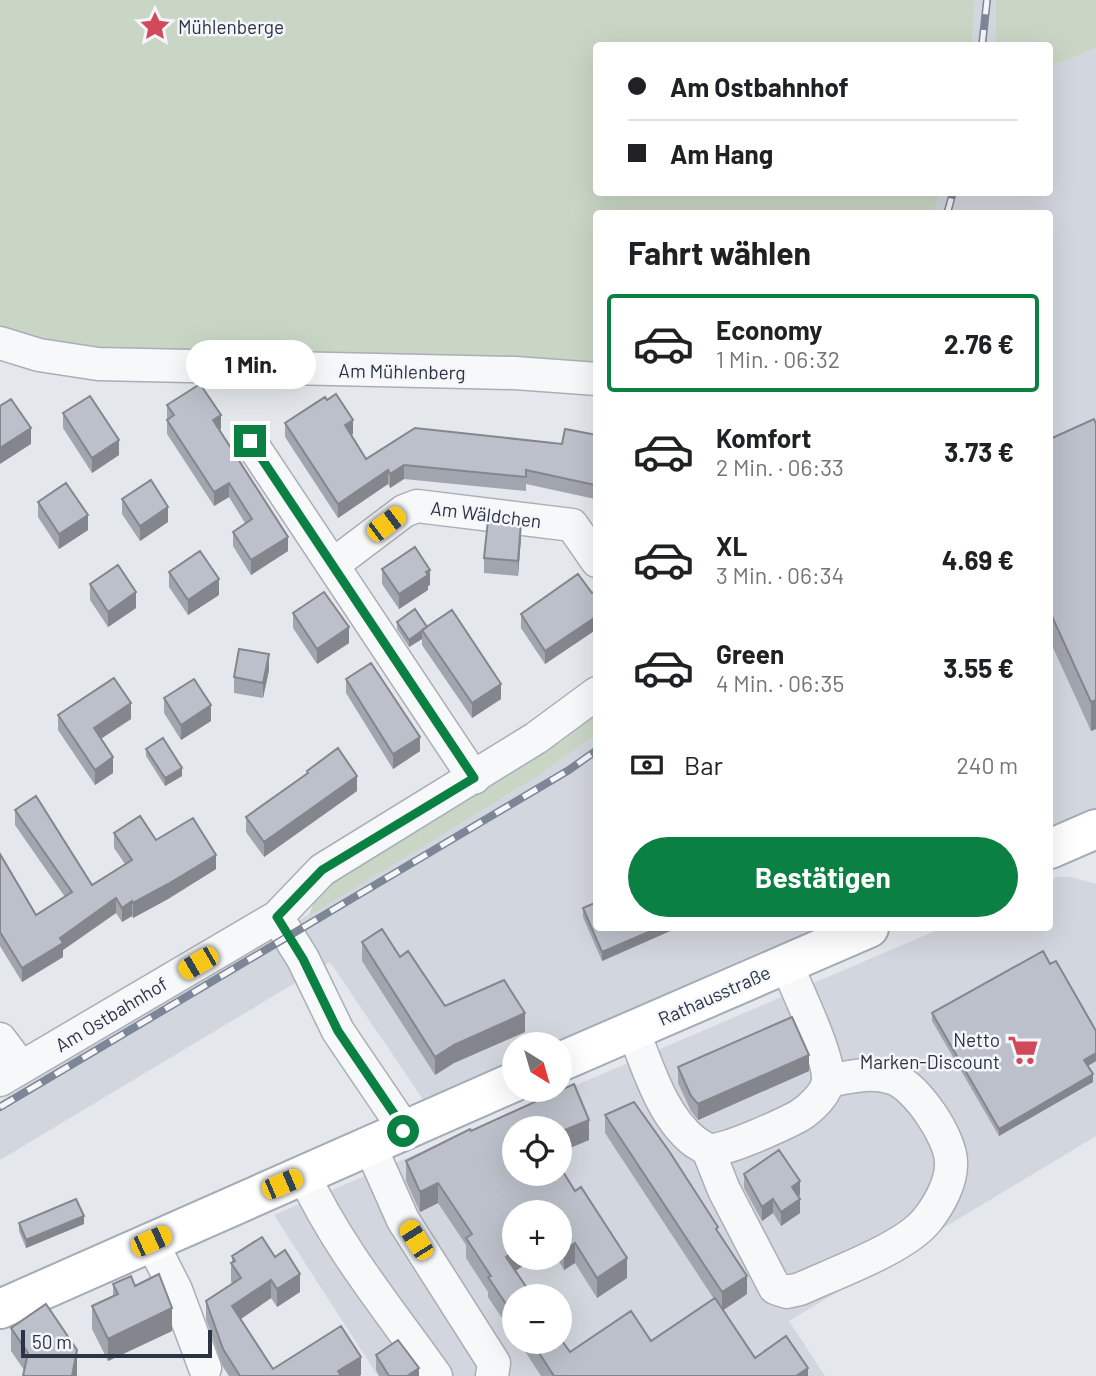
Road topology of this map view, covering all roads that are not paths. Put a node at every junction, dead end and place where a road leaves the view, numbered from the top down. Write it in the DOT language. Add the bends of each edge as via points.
graph roads {
  1 [pos="0,343"];
  2 [pos="593,379"];
  3 [pos="250,441"];
  4 [pos="593,555"];
  5 [pos="334,564"];
  6 [pos="593,696"];
  7 [pos="474,778"];
  8 [pos="1096,829"];
  9 [pos="1053,848"];
  10 [pos="277,917"];
  11 [pos="862,931"];
  12 [pos="786,963"];
  13 [pos="633,1030"];
  14 [pos="0,1039"];
  15 [pos="572,1057"];
  16 [pos="11,1074"];
  17 [pos="828,1081"];
  18 [pos="502,1087"];
  19 [pos="386,1138"];
  20 [pos="708,1150"];
  21 [pos="304,1174"];
  22 [pos="151,1241"];
  23 [pos="0,1309"];
  24 [pos="205,1368"];
  25 [pos="436,1376"];
  26 [pos="492,1376"];
  1 -- 2 [label="street, Am Mühlenberg" via="39,355 98,364"];
  3 -- 5 [label="street"];
  4 -- 5 [label="street, Am Wäldchen" via="572,524 417,506"];
  5 -- 7 [label="street"];
  6 -- 7 [label="street"];
  7 -- 10 [label="street" via="322,870"];
  8 -- 9 [label="main road"];
  10 -- 16 [label="street, Am Ostbahnhof"];
  10 -- 19 [label="street" via="338,1031 397,1118"];
  11 -- 12 [label="main road, Rathausstraße"];
  12 -- 13 [label="main road, Rathausstraße"];
  12 -- 17 [label="street" via="825,1061"];
  13 -- 15 [label="main road, Rathausstraße"];
  13 -- 20 [label="street" via="677,1123"];
  14 -- 16 [label="street, Am Ostbahnhof"];
  17 -- 20 [label="street" via="820,1098 799,1115 726,1148"];
  17 -- 20 [label="street" via="865,1074 894,1078 921,1099 939,1126 952,1160 949,1179 925,1222 905,1240 800,1289 787,1292 775,1288"];
  18 -- 19 [label="main road"];
  19 -- 21 [label="main road"];
  19 -- 26 [label="street" via="403,1220 494,1363"];
  21 -- 22 [label="main road"];
  21 -- 25 [label="street" via="347,1251"];
  22 -- 23 [label="main road"];
  22 -- 24 [label="street" via="176,1290"];
}
